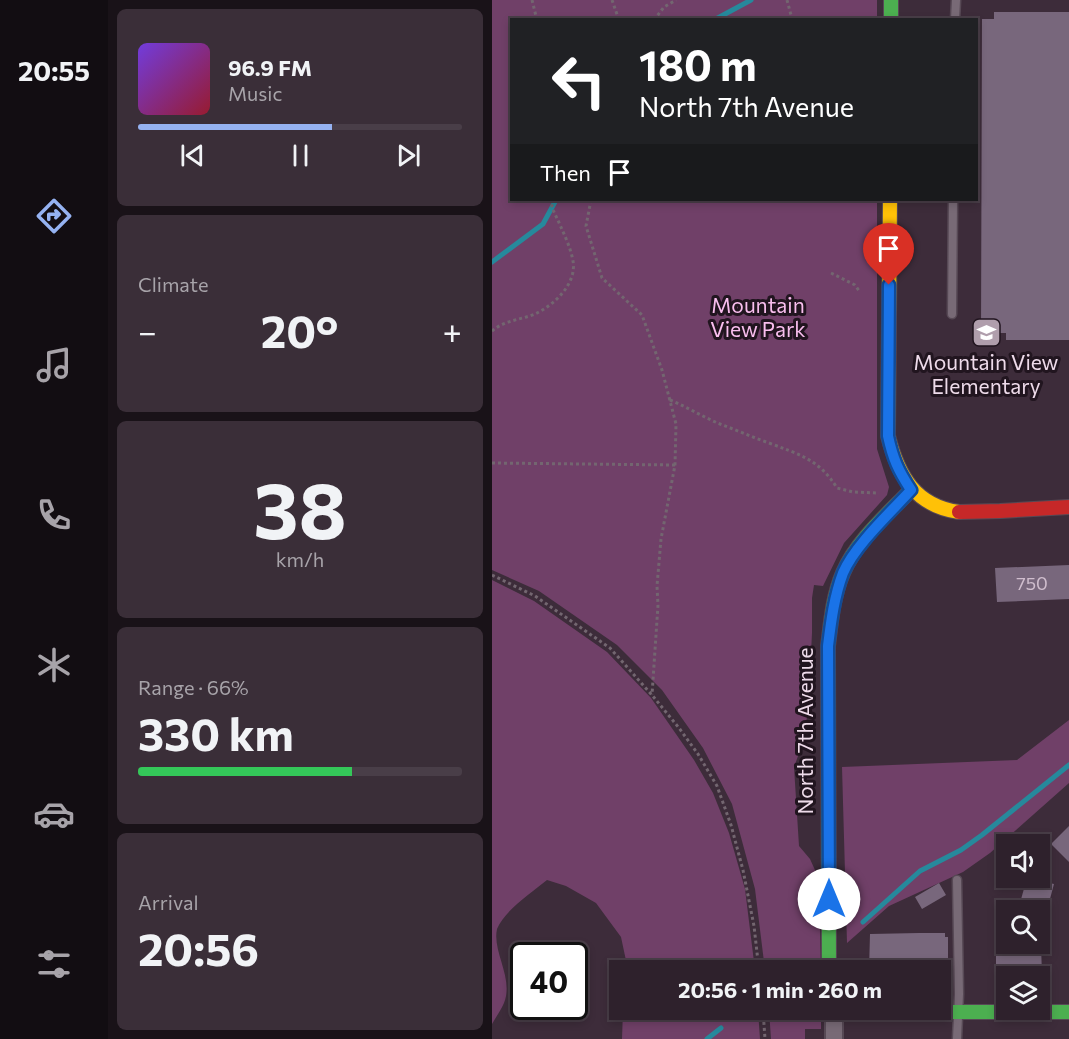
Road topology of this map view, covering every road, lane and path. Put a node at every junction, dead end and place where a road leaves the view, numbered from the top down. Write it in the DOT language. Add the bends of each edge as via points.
graph roads {
  1 [pos="531,0"];
  2 [pos="612,0"];
  3 [pos="676,0"];
  4 [pos="787,0"];
  5 [pos="891,0"];
  6 [pos="956,0"];
  7 [pos="792,15"];
  8 [pos="536,18"];
  9 [pos="618,18"];
  10 [pos="656,18"];
  11 [pos="891,18"];
  12 [pos="955,18"];
  13 [pos="551,201"];
  14 [pos="591,201"];
  15 [pos="890,201"];
  16 [pos="953,201"];
  17 [pos="831,273"];
  18 [pos="860,292"];
  19 [pos="952,314"];
  20 [pos="492,331"];
  21 [pos="669,400"];
  22 [pos="492,463"];
  23 [pos="675,465"];
  24 [pos="911,490"];
  25 [pos="882,493"];
  26 [pos="1069,507"];
  27 [pos="492,575"];
  28 [pos="652,695"];
  29 [pos="957,880"];
  30 [pos="758,960"];
  31 [pos="829,960"];
  32 [pos="951,1012"];
  33 [pos="958,1012"];
  34 [pos="1069,1012"];
  35 [pos="764,1020"];
  36 [pos="834,1020"];
  37 [pos="765,1039"];
  38 [pos="834,1039"];
  39 [pos="957,1039"];
  1 -- 8 [label="path"];
  2 -- 9 [label="path"];
  3 -- 10 [label="path"];
  4 -- 7 [label="path"];
  5 -- 11 [label="street"];
  6 -- 12 [label="lane"];
  13 -- 20 [label="path" via="574,270 565,291 533,314"];
  14 -- 21 [label="path" via="586,226 602,278 642,315"];
  15 -- 24 [label="street" via="888,436 892,456"];
  16 -- 19 [label="lane"];
  17 -- 18 [label="path" via="855,285"];
  21 -- 23 [label="path" via="675,424"];
  21 -- 25 [label="path" via="798,453 819,466 837,488"];
  22 -- 23 [label="path"];
  23 -- 28 [label="path" via="661,539"];
  24 -- 26 [label="street" via="950,511"];
  24 -- 31 [label="street, North 7th Avenue" via="856,550 843,573 833,606 828,646"];
  27 -- 28 [label="path" via="535,596 610,648"];
  28 -- 30 [label="path" via="698,754 717,786 743,870"];
  29 -- 33 [label="lane"];
  32 -- 33 [label="street"];
  33 -- 34 [label="street"];
  33 -- 39 [label="lane"];
  35 -- 37 [label="path"];
  36 -- 38 [label="street"];
}
